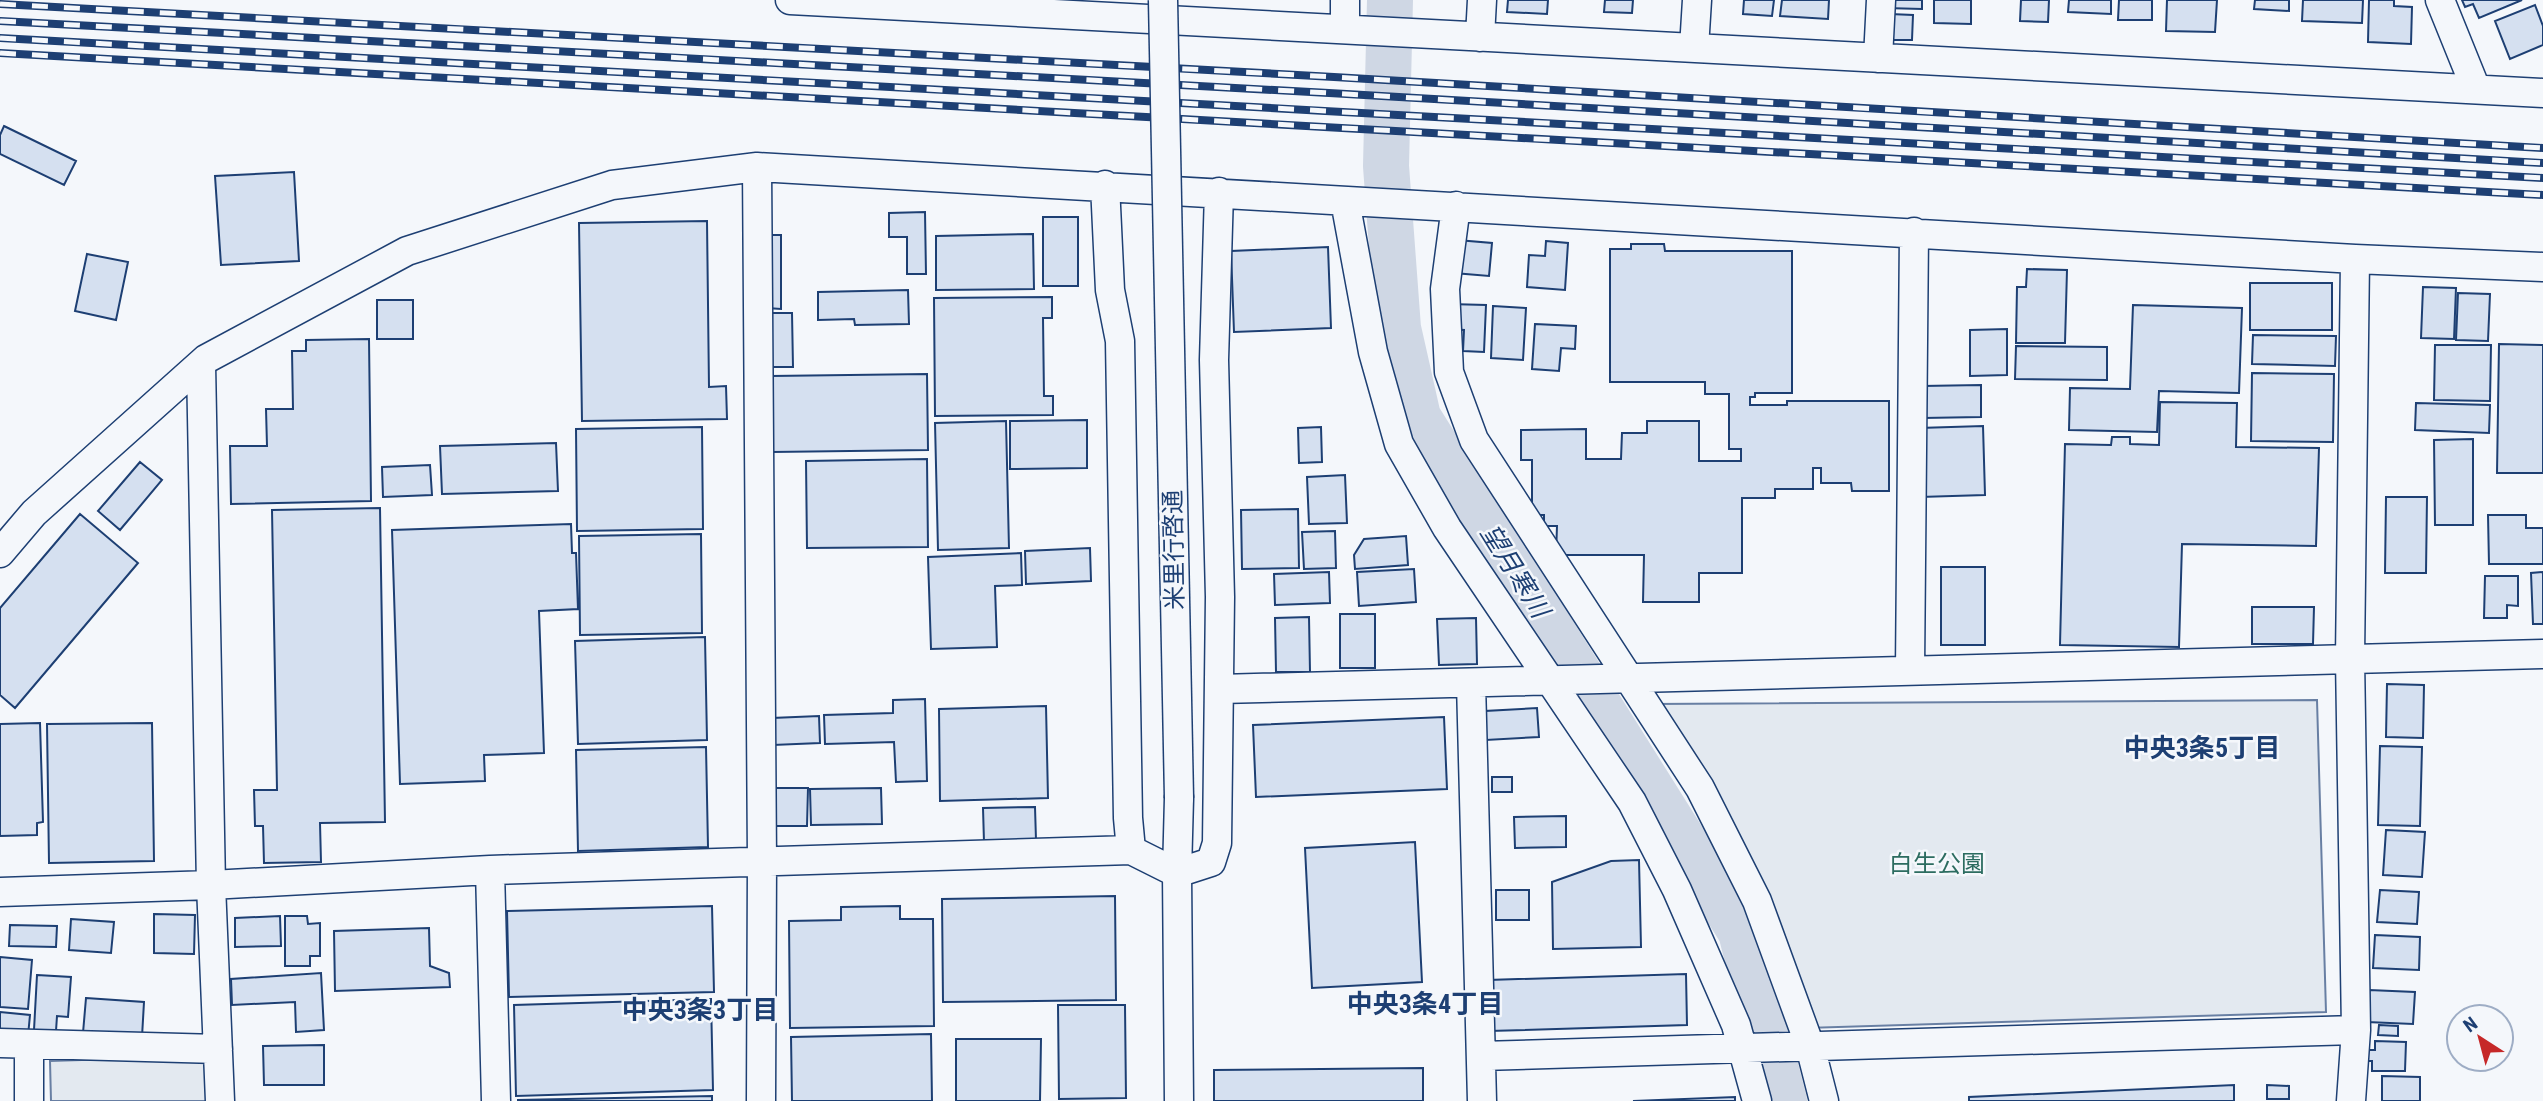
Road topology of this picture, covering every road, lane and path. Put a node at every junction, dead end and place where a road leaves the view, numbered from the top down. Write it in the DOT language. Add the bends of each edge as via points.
graph roads {
  1 [pos="790,0"];
  2 [pos="1163,0"];
  3 [pos="1345,0"];
  4 [pos="1482,0"];
  5 [pos="1697,0"];
  6 [pos="1881,0"];
  7 [pos="2440,0"];
  8 [pos="837,1"];
  9 [pos="945,4"];
  10 [pos="1106,8"];
  11 [pos="1208,10"];
  12 [pos="1345,28"];
  13 [pos="1480,37"];
  14 [pos="1694,48"];
  15 [pos="1878,58"];
  16 [pos="2476,89"];
  17 [pos="2543,93"];
  18 [pos="757,167"];
  19 [pos="1105,185"];
  20 [pos="1219,192"];
  21 [pos="1345,201"];
  22 [pos="1448,205"];
  23 [pos="1914,232"];
  24 [pos="2354,259"];
  25 [pos="2543,267"];
  26 [pos="201,364"];
  27 [pos="0,553"];
  28 [pos="2543,654"];
  29 [pos="2350,658"];
  30 [pos="1910,670"];
  31 [pos="1621,680"];
  32 [pos="1560,681"];
  33 [pos="1471,683"];
  34 [pos="1220,689"];
  35 [pos="1131,850"];
  36 [pos="762,861"];
  37 [pos="491,870"];
  38 [pos="1177,873"];
  39 [pos="211,885"];
  40 [pos="0,892"];
  41 [pos="2356,1030"];
  42 [pos="0,1043"];
  43 [pos="29,1045"];
  44 [pos="1803,1046"];
  45 [pos="1749,1047"];
  46 [pos="218,1049"];
  47 [pos="1481,1056"];
  48 [pos="29,1101"];
  49 [pos="220,1101"];
  50 [pos="496,1101"];
  51 [pos="761,1101"];
  52 [pos="1179,1101"];
  53 [pos="1482,1101"];
  54 [pos="1757,1101"];
  55 [pos="1824,1101"];
  56 [pos="2351,1101"];
  1 -- 8 [label="street"];
  2 -- 38 [label="street, 米里行啓通, bridge"];
  3 -- 12 [label="street"];
  4 -- 13 [label="street"];
  5 -- 14 [label="street"];
  6 -- 15 [label="street"];
  7 -- 16 [label="street"];
  8 -- 9 [label="street"];
  9 -- 10 [label="street"];
  10 -- 11 [label="street"];
  11 -- 12 [label="street"];
  12 -- 13 [label="street"];
  13 -- 14 [label="street"];
  14 -- 15 [label="street"];
  15 -- 16 [label="street"];
  16 -- 17 [label="street"];
  18 -- 19 [label="street"];
  18 -- 26 [label="street" via="612,185 407,251"];
  18 -- 36 [label="street"];
  19 -- 20 [label="street"];
  19 -- 35 [label="street" via="1110,290 1120,341"];
  20 -- 21 [label="street"];
  20 -- 34 [label="street" via="1214,360"];
  21 -- 22 [label="street"];
  21 -- 32 [label="street" via="1373,352 1399,444 1447,528"];
  22 -- 23 [label="street"];
  22 -- 31 [label="street" via="1445,289 1449,372 1474,440"];
  23 -- 24 [label="street"];
  23 -- 30 [label="street"];
  24 -- 25 [label="street"];
  24 -- 29 [label="street"];
  26 -- 27 [label="street" via="34,513"];
  26 -- 39 [label="street"];
  28 -- 29 [label="street"];
  29 -- 30 [label="street"];
  29 -- 41 [label="street"];
  30 -- 31 [label="street"];
  31 -- 32 [label="street"];
  31 -- 44 [label="street" via="1700,788 1758,901"];
  32 -- 33 [label="street"];
  32 -- 45 [label="street" via="1677,890"];
  33 -- 34 [label="street"];
  33 -- 47 [label="street"];
  34 -- 38 [label="street" via="1217,843 1211,862"];
  35 -- 36 [label="street"];
  35 -- 38 [label="street"];
  36 -- 37 [label="street"];
  36 -- 51 [label="street"];
  37 -- 39 [label="street"];
  37 -- 50 [label="street"];
  38 -- 52 [label="street, 米里行啓通"];
  39 -- 40 [label="street"];
  39 -- 46 [label="street"];
  41 -- 44 [label="street"];
  41 -- 56 [label="street"];
  42 -- 43 [label="street"];
  43 -- 46 [label="street"];
  43 -- 48 [label="street"];
  44 -- 45 [label="street"];
  44 -- 55 [label="street"];
  45 -- 47 [label="street"];
  45 -- 54 [label="street"];
  46 -- 49 [label="street"];
  47 -- 53 [label="street"];
}
